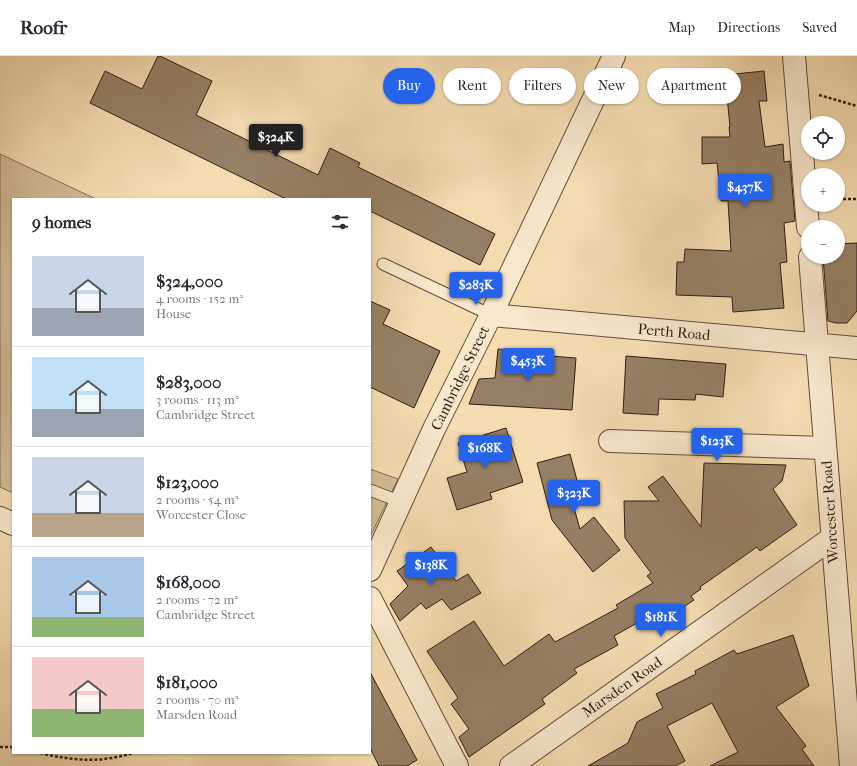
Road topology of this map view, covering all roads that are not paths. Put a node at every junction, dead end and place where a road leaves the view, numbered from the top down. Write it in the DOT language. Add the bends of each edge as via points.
graph roads {
  1 [pos="614,56"];
  2 [pos="794,56"];
  3 [pos="807,220"];
  4 [pos="383,264"];
  5 [pos="811,264"];
  6 [pos="491,315"];
  7 [pos="818,344"];
  8 [pos="857,348"];
  9 [pos="610,441"];
  10 [pos="825,448"];
  11 [pos="371,490"];
  12 [pos="401,502"];
  13 [pos="0,518"];
  14 [pos="12,524"];
  15 [pos="832,538"];
  16 [pos="371,568"];
  17 [pos="371,600"];
  18 [pos="457,766"];
  19 [pos="510,766"];
  20 [pos="851,766"];
  1 -- 6 [label="street, Cambridge Street"];
  2 -- 3 [label="street"];
  4 -- 6 [label="lane"];
  5 -- 7 [label="street, Worcester Road"];
  6 -- 7 [label="street, Perth Road"];
  6 -- 12 [label="street, Cambridge Street"];
  7 -- 8 [label="street, Perth Road"];
  7 -- 10 [label="street, Worcester Road"];
  9 -- 10 [label="street"];
  10 -- 15 [label="street, Worcester Road"];
  11 -- 12 [label="lane"];
  12 -- 16 [label="street, Cambridge Street"];
  13 -- 14 [label="street"];
  15 -- 19 [label="street, Marsden Road"];
  15 -- 20 [label="street, Worcester Road"];
  17 -- 18 [label="street"];
}
